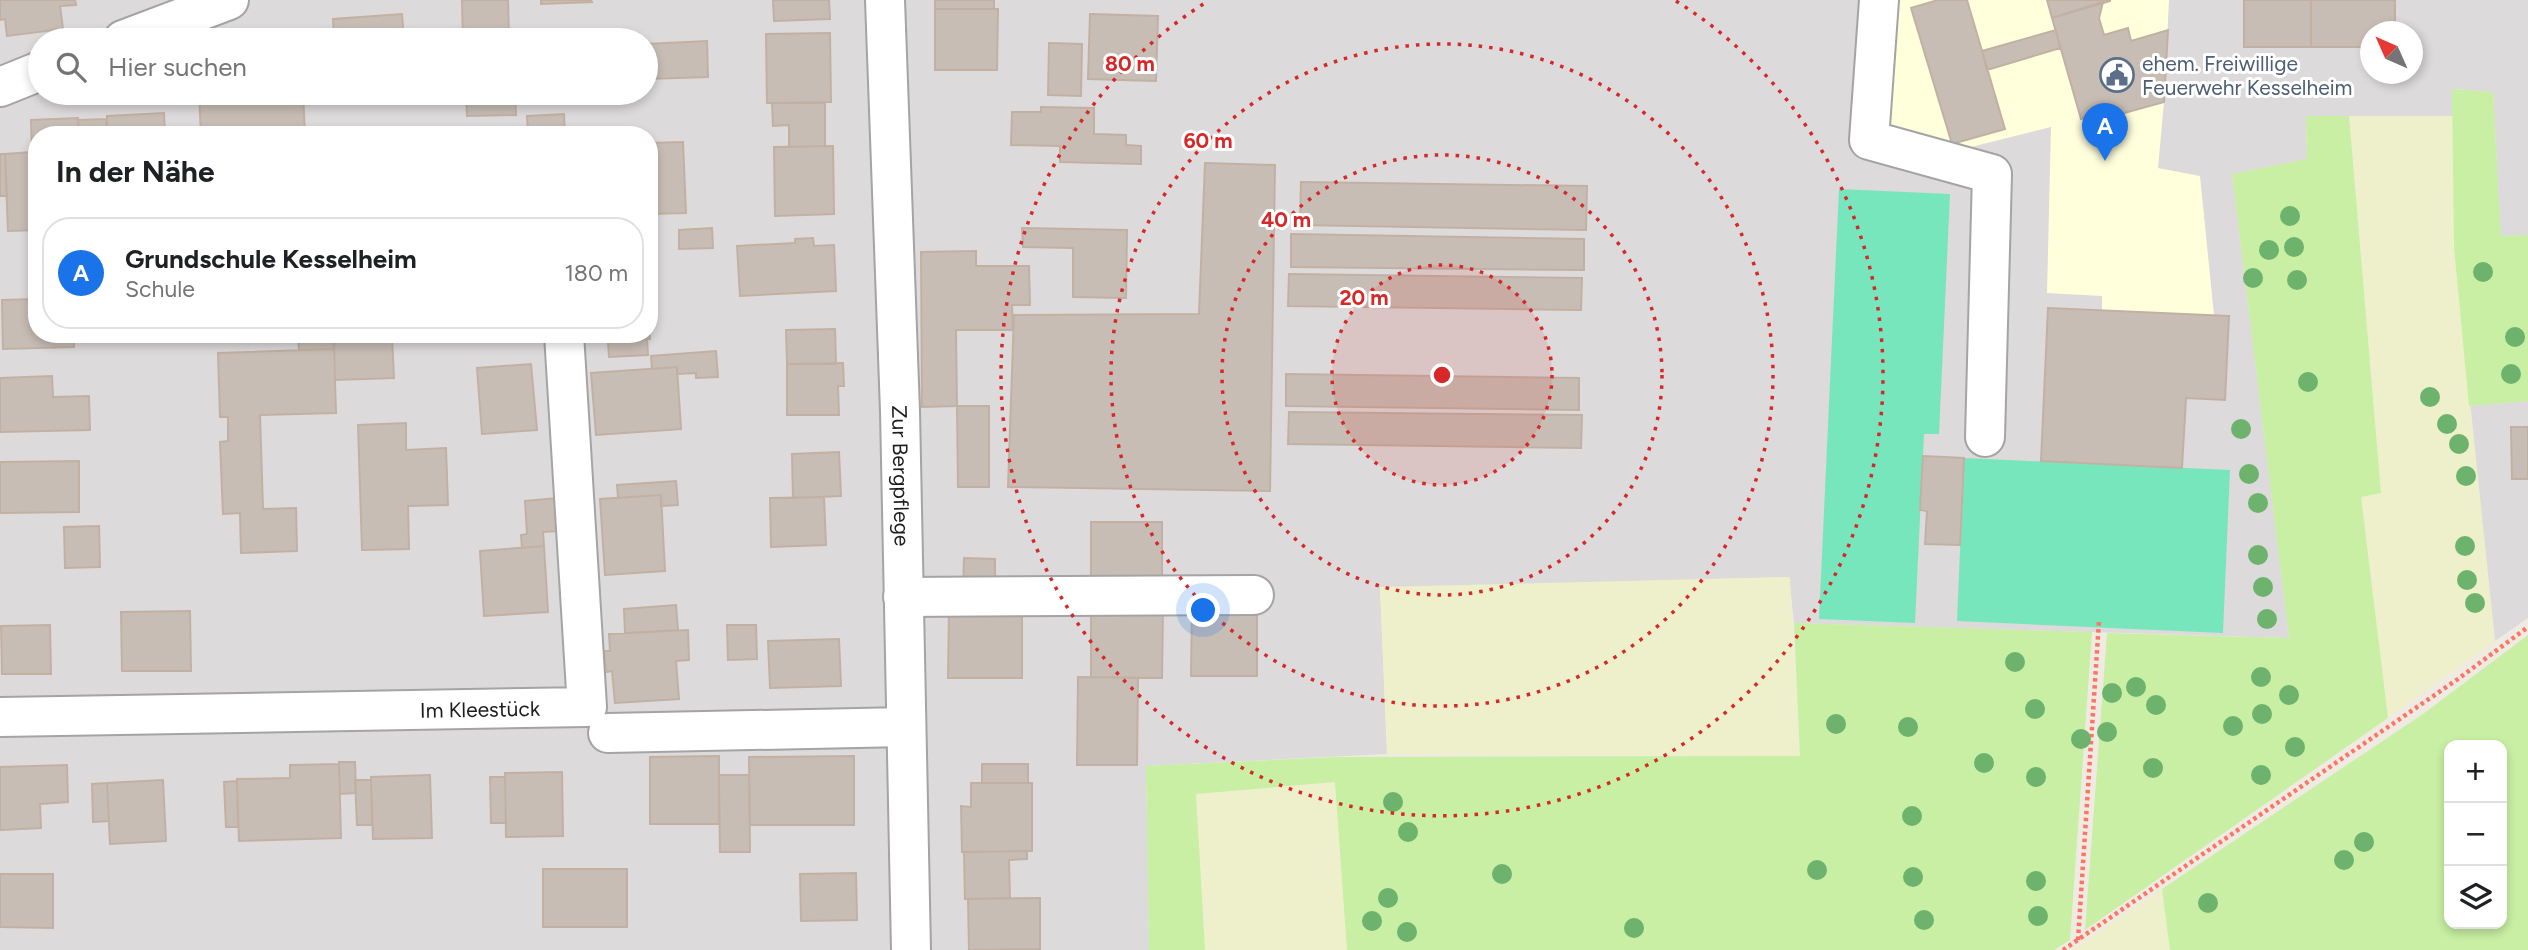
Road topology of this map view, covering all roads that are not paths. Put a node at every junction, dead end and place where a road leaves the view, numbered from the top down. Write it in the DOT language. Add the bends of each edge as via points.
graph roads {
  1 [pos="229,0"];
  2 [pos="885,0"];
  3 [pos="1879,0"];
  4 [pos="155,28"];
  5 [pos="28,76"];
  6 [pos="0,87"];
  7 [pos="565,343"];
  8 [pos="1985,437"];
  9 [pos="1254,595"];
  10 [pos="903,597"];
  11 [pos="0,717"];
  12 [pos="906,727"];
  13 [pos="608,733"];
  14 [pos="911,950"];
  1 -- 4 [label="street"];
  2 -- 10 [label="street, Zur Bergpflege"];
  3 -- 8 [label="street" via="1870,140 1992,174"];
  5 -- 6 [label="street"];
  7 -- 11 [label="street, Im Kleestück" via="587,707"];
  9 -- 10 [label="street"];
  10 -- 12 [label="street, Zur Bergpflege"];
  12 -- 13 [label="street"];
  12 -- 14 [label="street, Zur Bergpflege"];
}
